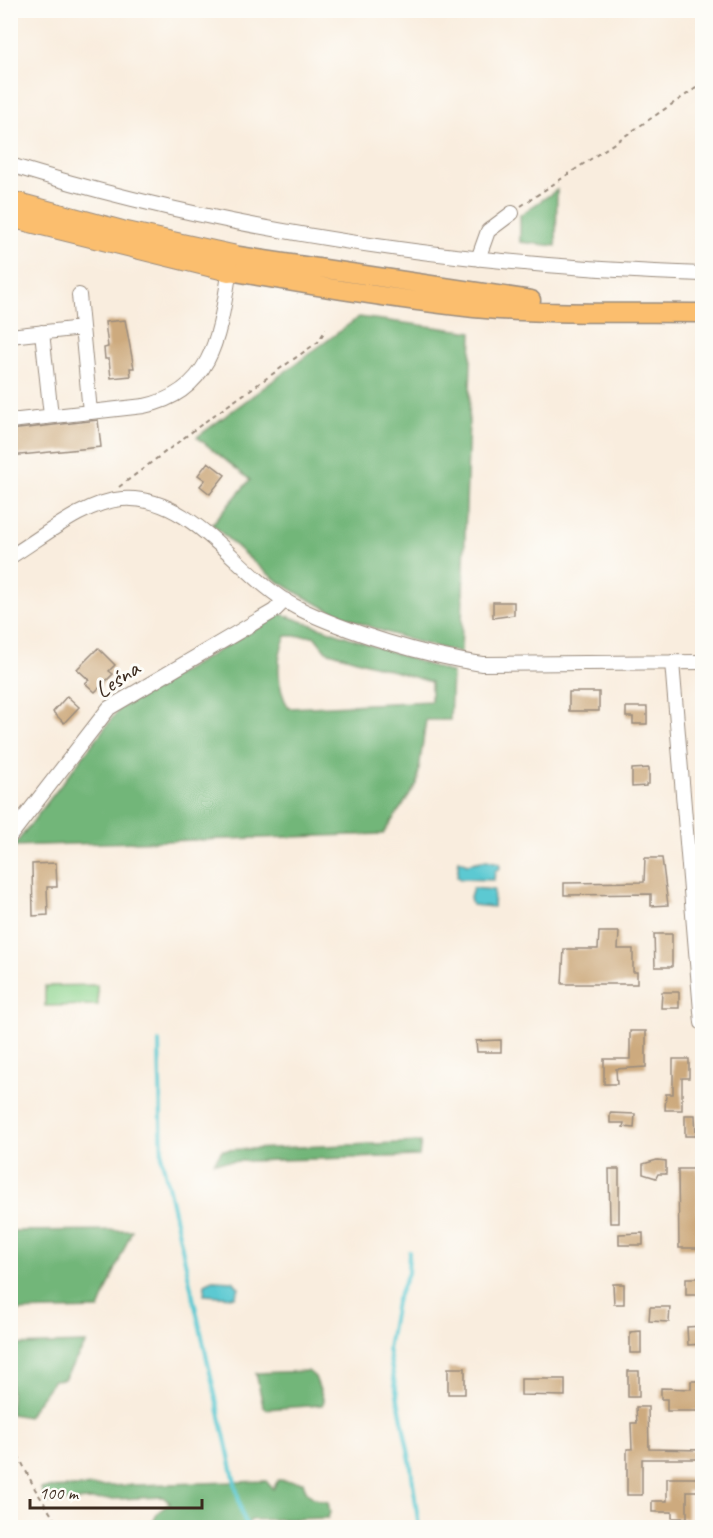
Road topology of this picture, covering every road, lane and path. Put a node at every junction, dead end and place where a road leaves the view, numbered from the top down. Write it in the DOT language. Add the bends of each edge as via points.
graph roads {
  1 [pos="702,84"];
  2 [pos="10,165"];
  3 [pos="10,201"];
  4 [pos="512,213"];
  5 [pos="10,218"];
  6 [pos="478,259"];
  7 [pos="231,263"];
  8 [pos="702,274"];
  9 [pos="79,295"];
  10 [pos="702,313"];
  11 [pos="82,328"];
  12 [pos="326,329"];
  13 [pos="42,332"];
  14 [pos="10,336"];
  15 [pos="90,412"];
  16 [pos="51,416"];
  17 [pos="10,421"];
  18 [pos="95,505"];
  19 [pos="10,557"];
  20 [pos="285,600"];
  21 [pos="672,662"];
  22 [pos="702,662"];
  23 [pos="10,836"];
  24 [pos="702,1023"];
  25 [pos="10,1439"];
  26 [pos="60,1527"];
  1 -- 4 [label="path"];
  2 -- 6 [label="street" via="237,221"];
  3 -- 7 [label="highway"];
  4 -- 6 [label="street" via="488,231"];
  5 -- 7 [label="highway"];
  6 -- 8 [label="street"];
  7 -- 10 [label="main road" via="328,288 475,308 593,314"];
  7 -- 15 [label="street" via="216,340 207,364 196,378 159,403"];
  9 -- 11 [label="street"];
  11 -- 13 [label="street"];
  11 -- 15 [label="street"];
  12 -- 18 [label="path" via="318,342"];
  13 -- 14 [label="street"];
  13 -- 16 [label="street"];
  15 -- 16 [label="street"];
  16 -- 17 [label="street"];
  18 -- 19 [label="street"];
  18 -- 20 [label="street" via="135,499 174,512 202,530"];
  20 -- 21 [label="street" via="339,624 451,660 482,664"];
  20 -- 23 [label="street, Leśna" via="274,611 109,708"];
  21 -- 22 [label="street"];
  21 -- 24 [label="street"];
  25 -- 26 [label="path"];
}
